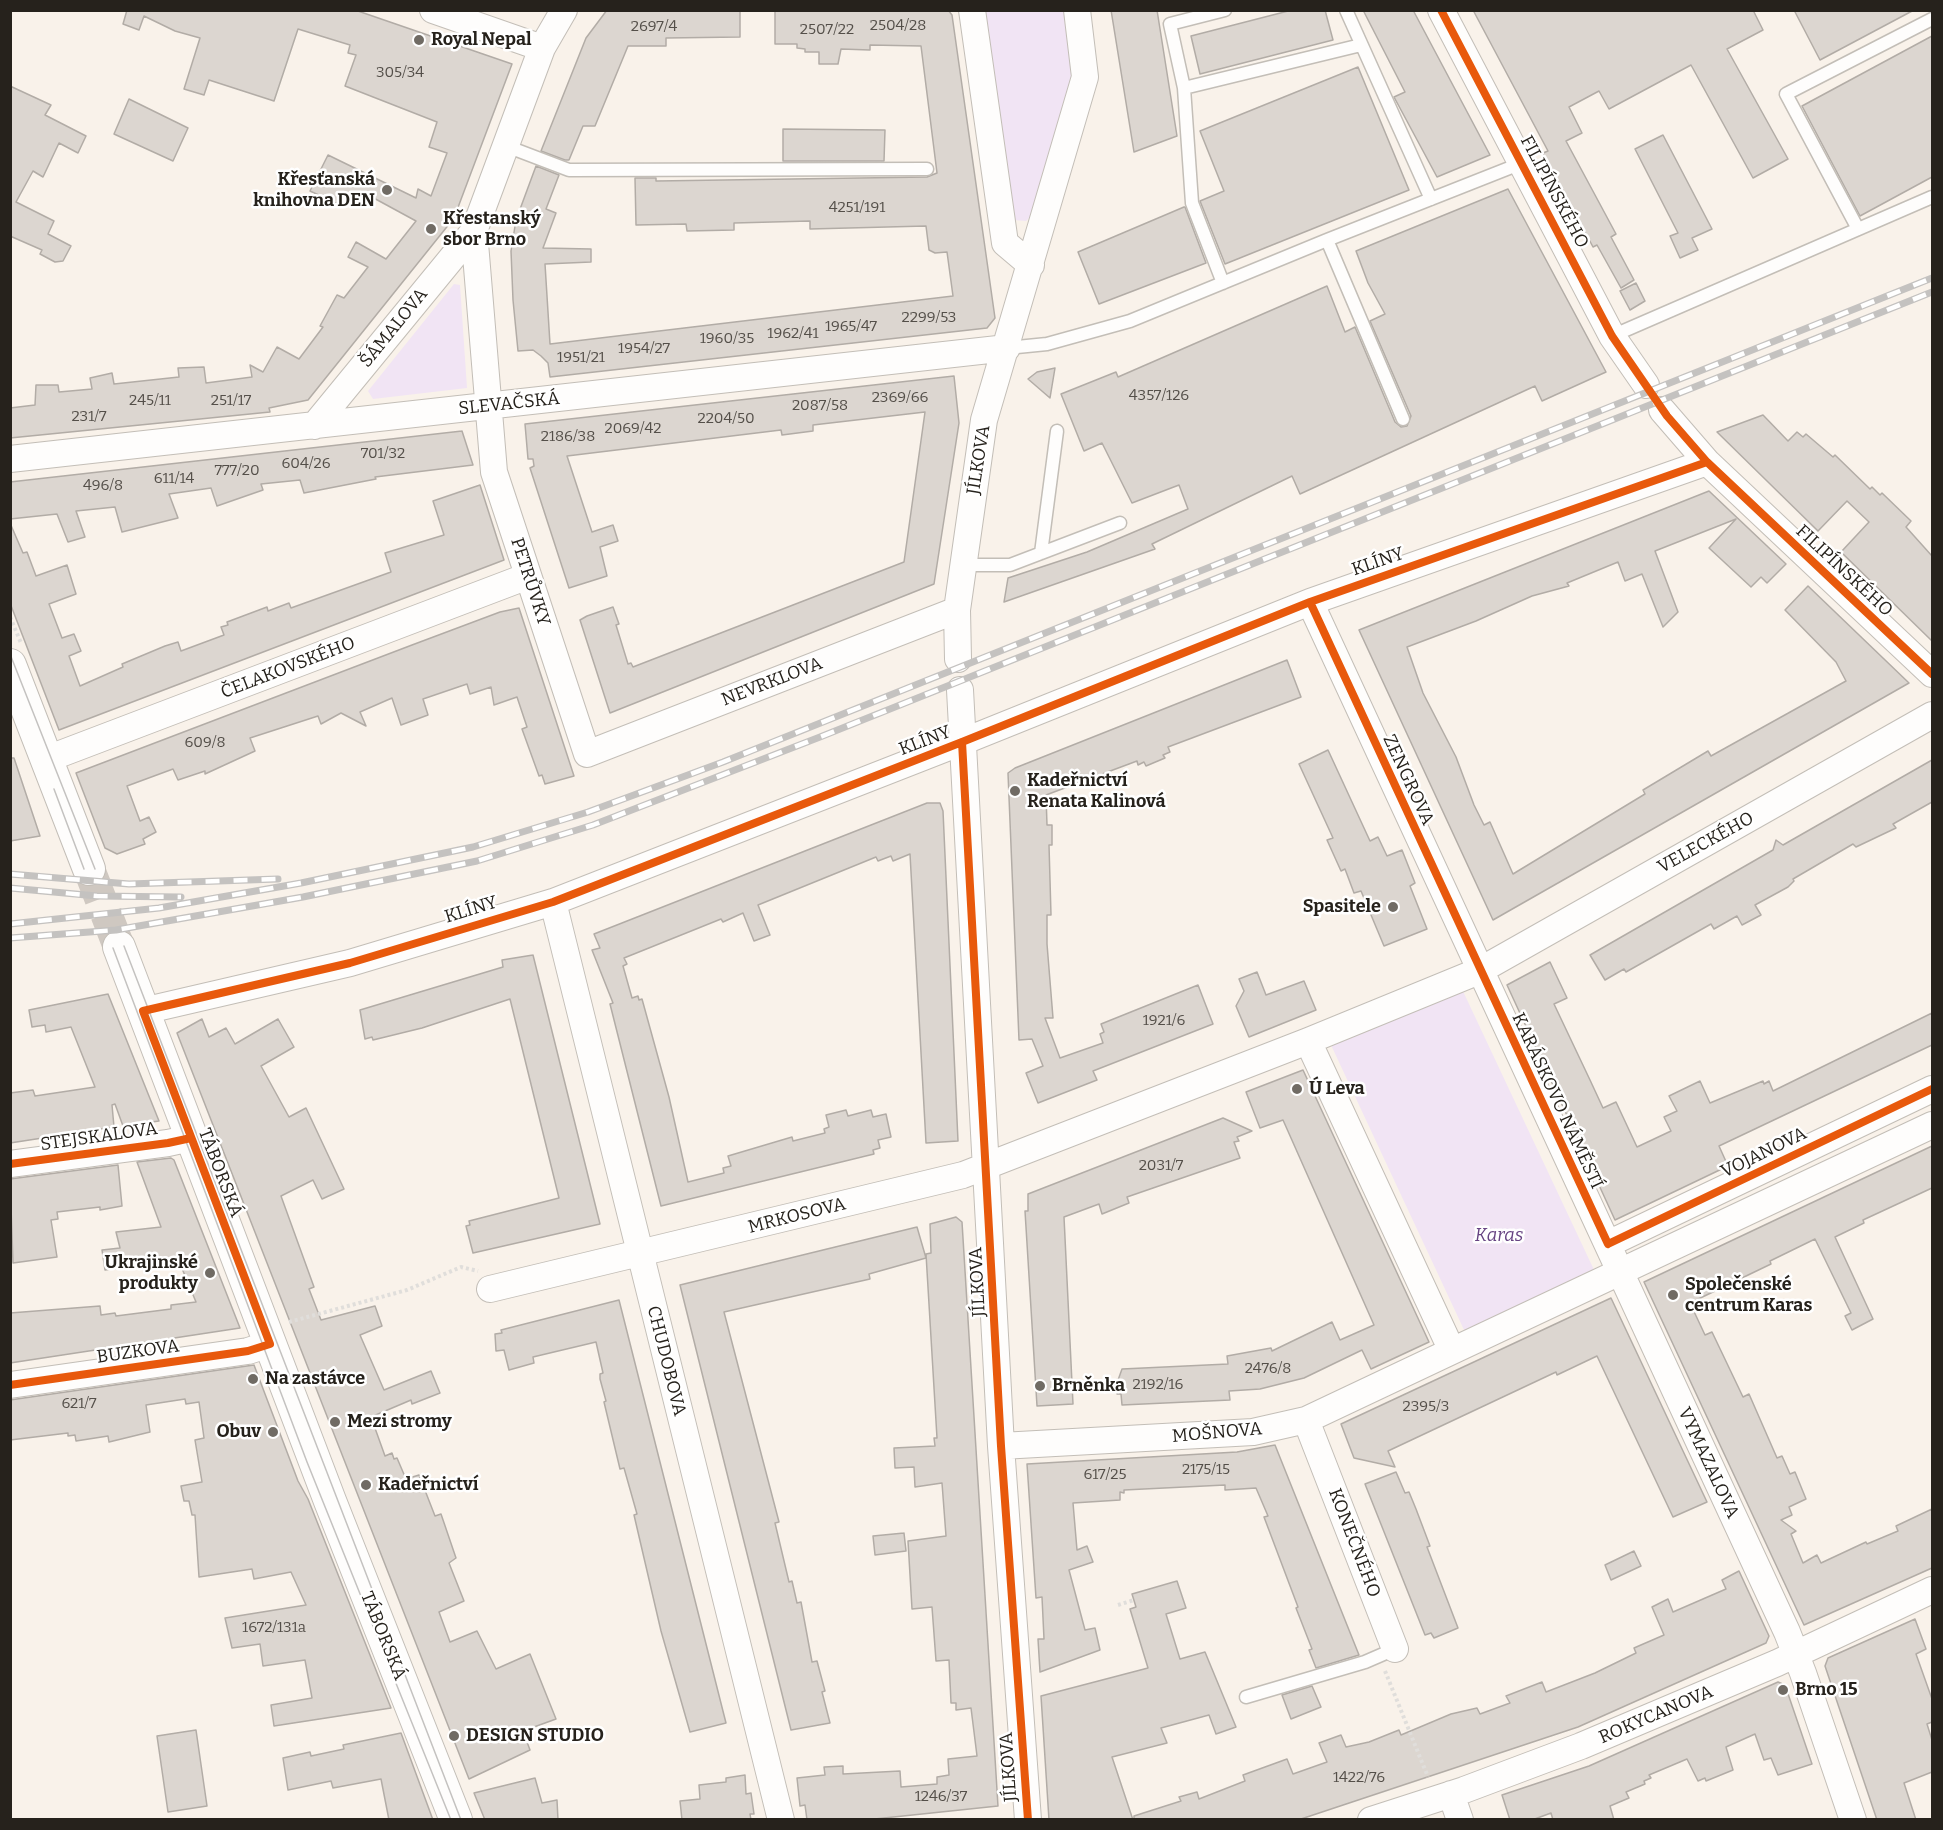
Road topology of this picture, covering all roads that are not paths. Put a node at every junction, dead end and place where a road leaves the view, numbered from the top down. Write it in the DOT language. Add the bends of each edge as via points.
graph roads {
  1 [pos="433,10"];
  2 [pos="564,10"];
  3 [pos="972,10"];
  4 [pos="1077,10"];
  5 [pos="1225,10"];
  6 [pos="1346,10"];
  7 [pos="1441,10"];
  8 [pos="1932,19"];
  9 [pos="1361,45"];
  10 [pos="542,48"];
  11 [pos="1184,88"];
  12 [pos="506,146"];
  13 [pos="1522,163"];
  14 [pos="927,170"];
  15 [pos="1932,197"];
  16 [pos="1431,200"];
  17 [pos="1858,230"];
  18 [pos="474,231"];
  19 [pos="1327,240"];
  20 [pos="1031,266"];
  21 [pos="1223,283"];
  22 [pos="1612,336"];
  23 [pos="1007,348"];
  24 [pos="1646,385"];
  25 [pos="487,407"];
  26 [pos="1662,410"];
  27 [pos="1403,419"];
  28 [pos="314,426"];
  29 [pos="1057,431"];
  30 [pos="10,459"];
  31 [pos="1707,462"];
  32 [pos="1120,523"];
  33 [pos="1041,553"];
  34 [pos="963,565"];
  35 [pos="528,576"];
  36 [pos="1310,602"];
  37 [pos="957,610"];
  38 [pos="958,659"];
  39 [pos="10,665"];
  40 [pos="1932,674"];
  41 [pos="960,690"];
  42 [pos="1932,715"];
  43 [pos="962,742"];
  44 [pos="587,754"];
  45 [pos="47,759"];
  46 [pos="89,869"];
  47 [pos="553,902"];
  48 [pos="119,947"];
  49 [pos="1479,970"];
  50 [pos="143,1011"];
  51 [pos="1308,1041"];
  52 [pos="1932,1089"];
  53 [pos="1932,1125"];
  54 [pos="191,1138"];
  55 [pos="10,1164"];
  56 [pos="985,1167"];
  57 [pos="1608,1245"];
  58 [pos="640,1255"];
  59 [pos="1620,1273"];
  60 [pos="490,1289"];
  61 [pos="277,1334"];
  62 [pos="1452,1351"];
  63 [pos="10,1385"];
  64 [pos="1306,1420"];
  65 [pos="1001,1446"];
  66 [pos="1932,1590"];
  67 [pos="1387,1652"];
  68 [pos="1796,1654"];
  69 [pos="1246,1697"];
  70 [pos="1440,1787"];
  71 [pos="456,1820"];
  72 [pos="781,1820"];
  73 [pos="1028,1820"];
  74 [pos="1371,1820"];
  75 [pos="1460,1820"];
  76 [pos="1853,1820"];
  1 -- 10 [label="street"];
  2 -- 10 [label="street, ŠÁMALOVA"];
  3 -- 20 [label="street" via="1005,243"];
  4 -- 20 [label="street, JÍLKOVA" via="1085,77"];
  5 -- 11 [label="lane" via="1170,24"];
  6 -- 9 [label="lane"];
  7 -- 13 [label="street, FILIPÍNSKÉHO"];
  8 -- 17 [label="lane" via="1786,94"];
  9 -- 11 [label="lane"];
  9 -- 16 [label="lane"];
  10 -- 12 [label="street, ŠÁMALOVA"];
  11 -- 21 [label="lane" via="1192,203"];
  12 -- 14 [label="lane" via="569,170"];
  12 -- 18 [label="street, ŠÁMALOVA"];
  13 -- 16 [label="lane"];
  13 -- 22 [label="street, FILIPÍNSKÉHO"];
  15 -- 17 [label="lane"];
  16 -- 19 [label="lane"];
  17 -- 22 [label="lane"];
  18 -- 25 [label="street, ŠÁMALOVA"];
  18 -- 28 [label="street, ŠÁMALOVA"];
  19 -- 21 [label="lane"];
  19 -- 27 [label="lane"];
  20 -- 23 [label="street, JÍLKOVA"];
  21 -- 23 [label="lane" via="1130,321 1047,344"];
  22 -- 24 [label="street, FILIPÍNSKÉHO"];
  23 -- 25 [label="street, SLEVAČSKÁ"];
  23 -- 34 [label="street, JÍLKOVA" via="984,420"];
  25 -- 28 [label="street, SLEVAČSKÁ"];
  25 -- 35 [label="street, PETRŮVKY" via="494,472"];
  26 -- 31 [label="street, FILIPÍNSKÉHO"];
  28 -- 30 [label="street, SLEVAČSKÁ"];
  29 -- 33 [label="lane"];
  31 -- 36 [label="street, KLÍNY"];
  31 -- 40 [label="street, FILIPÍNSKÉHO"];
  32 -- 33 [label="lane"];
  33 -- 34 [label="lane" via="1010,565"];
  34 -- 37 [label="street, JÍLKOVA"];
  35 -- 44 [label="street, PETRŮVKY"];
  35 -- 45 [label="street, ČELAKOVSKÉHO"];
  36 -- 43 [label="street, KLÍNY"];
  36 -- 49 [label="street, ZENGROVA"];
  37 -- 38 [label="street, JÍLKOVA"];
  37 -- 44 [label="street, NEVRKLOVA"];
  39 -- 45 [label="street"];
  41 -- 43 [label="street, JÍLKOVA"];
  42 -- 49 [label="street, VELECKÉHO"];
  43 -- 47 [label="street, KLÍNY"];
  43 -- 56 [label="street, JÍLKOVA"];
  45 -- 46 [label="street"];
  47 -- 50 [label="street, KLÍNY" via="350,963"];
  47 -- 58 [label="street, CHUDOBOVA"];
  48 -- 50 [label="street, TÁBORSKÁ"];
  49 -- 51 [label="street"];
  49 -- 57 [label="street, KARÁSKOVO NÁMĚSTÍ"];
  50 -- 54 [label="street, TÁBORSKÁ"];
  51 -- 56 [label="street, MRKOSOVA"];
  51 -- 62 [label="street"];
  52 -- 57 [label="street, VOJANOVA"];
  53 -- 59 [label="street"];
  54 -- 55 [label="street, STEJSKALOVA"];
  54 -- 61 [label="street, TÁBORSKÁ"];
  56 -- 58 [label="street, MRKOSOVA"];
  56 -- 65 [label="street, JÍLKOVA"];
  57 -- 59 [label="street, KARÁSKOVO NÁMĚSTÍ"];
  58 -- 60 [label="street, MRKOSOVA"];
  58 -- 72 [label="street, CHUDOBOVA"];
  59 -- 62 [label="street"];
  59 -- 68 [label="street, VYMAZALOVA"];
  61 -- 63 [label="street, BUZKOVA" via="248,1351"];
  61 -- 71 [label="street, TÁBORSKÁ"];
  62 -- 64 [label="street, MOŠNOVA"];
  64 -- 65 [label="street, MOŠNOVA" via="1253,1432"];
  64 -- 67 [label="street, KONEČNÉHO"];
  65 -- 73 [label="street, JÍLKOVA"];
  66 -- 68 [label="street, ROKYCANOVA"];
  67 -- 69 [label="lane"];
  68 -- 70 [label="street, ROKYCANOVA" via="1581,1746"];
  68 -- 76 [label="street, VYMAZALOVA"];
  70 -- 74 [label="street, ROKYCANOVA"];
  70 -- 75 [label="street"];
}
